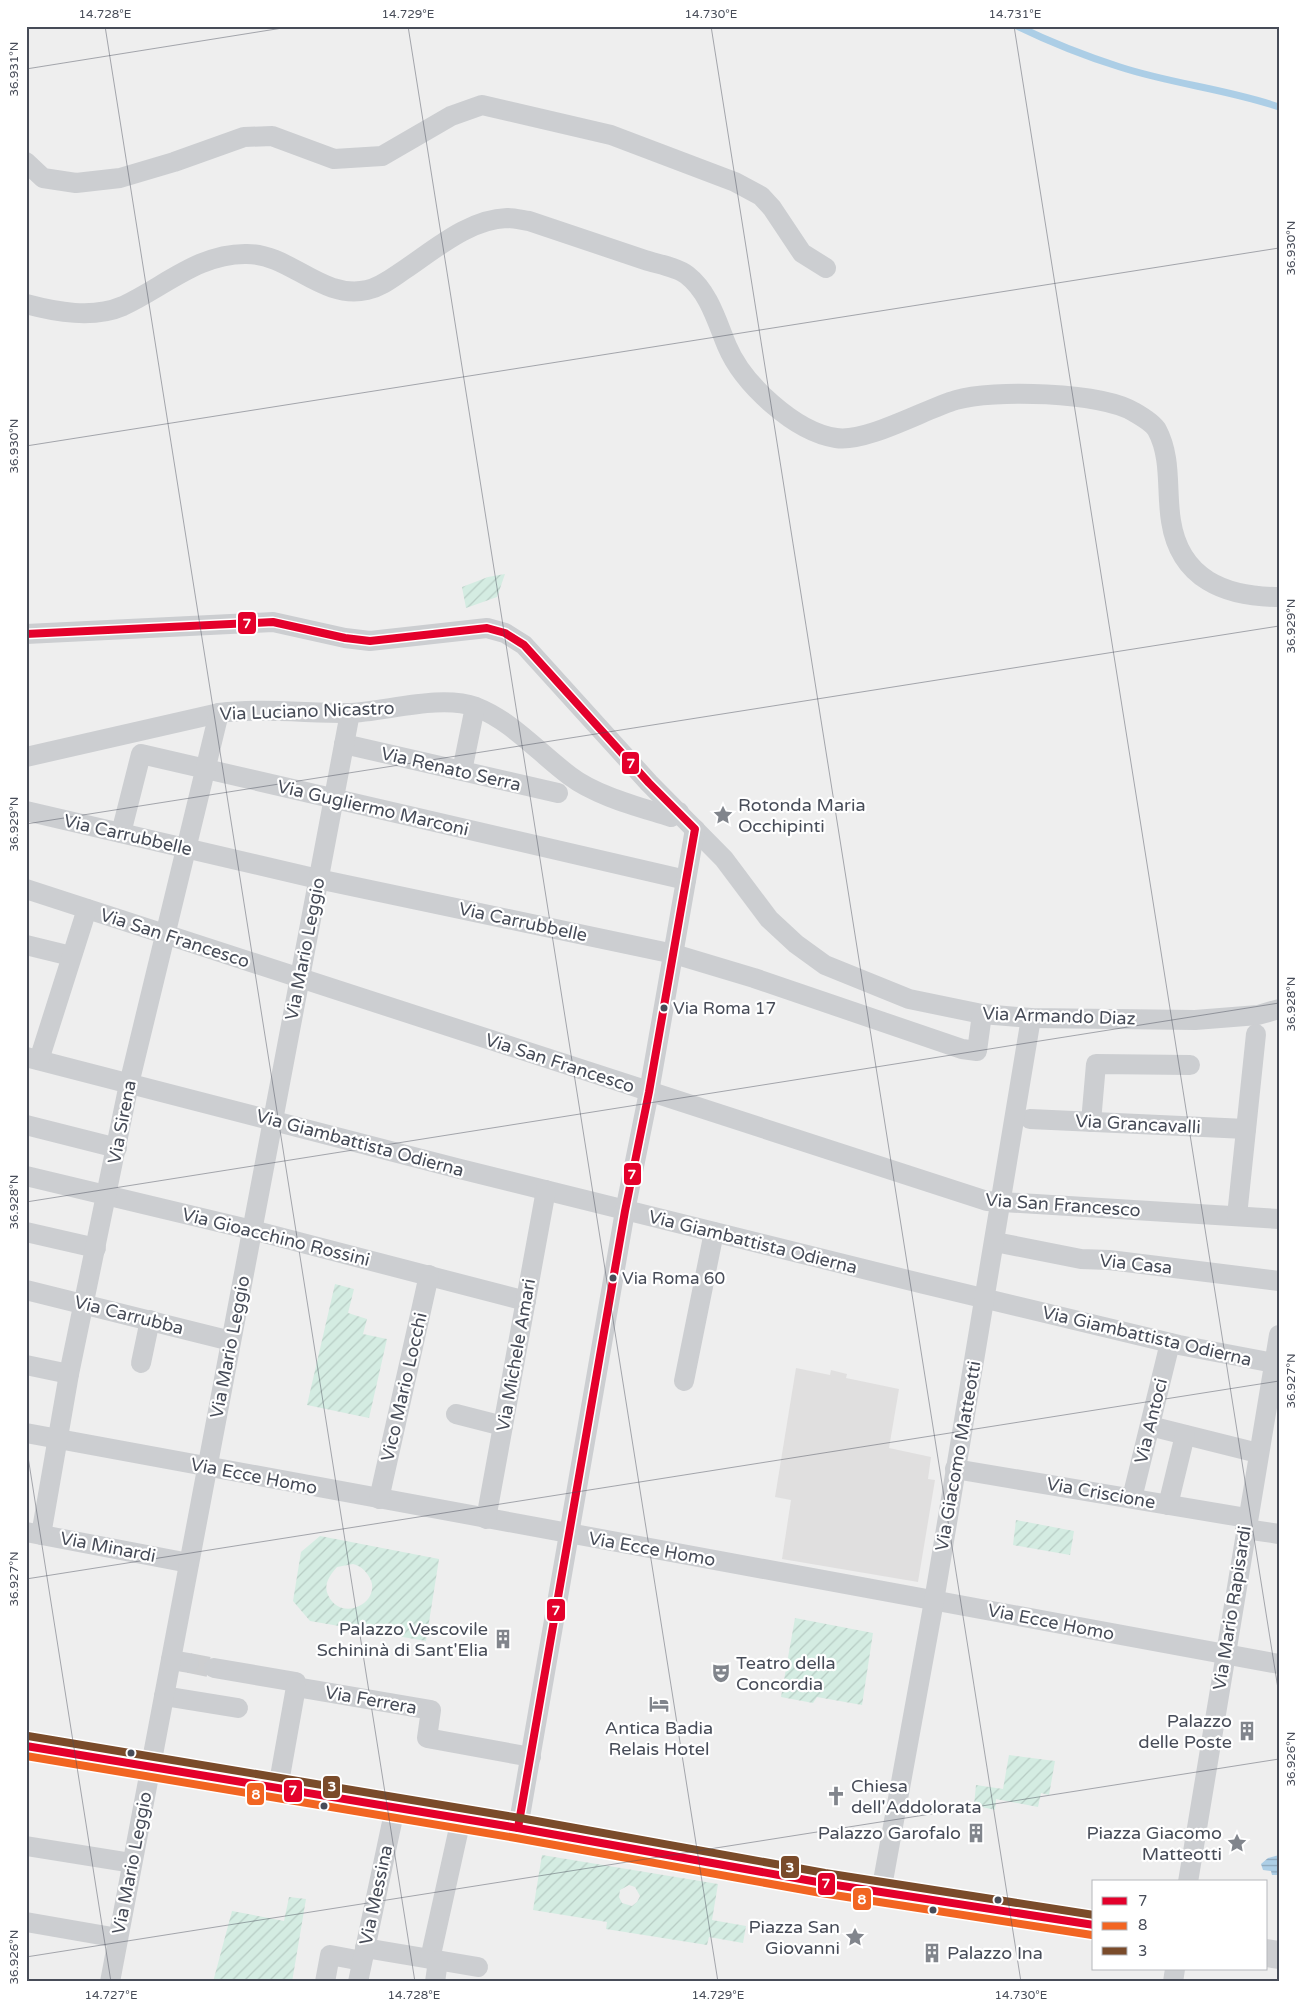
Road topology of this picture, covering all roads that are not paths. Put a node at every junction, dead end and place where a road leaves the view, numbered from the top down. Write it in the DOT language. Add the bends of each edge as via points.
graph roads {
  1 [pos="26,162"];
  2 [pos="826,268"];
  3 [pos="26,304"];
  4 [pos="1279,597"];
  5 [pos="26,634"];
  6 [pos="475,707"];
  7 [pos="350,713"];
  8 [pos="219,714"];
  9 [pos="344,744"];
  10 [pos="26,757"];
  11 [pos="206,768"];
  12 [pos="462,771"];
  13 [pos="558,793"];
  14 [pos="333,799"];
  15 [pos="26,811"];
  16 [pos="679,812"];
  17 [pos="695,829"];
  18 [pos="121,833"];
  19 [pos="186,849"];
  20 [pos="318,879"];
  21 [pos="686,880"];
  22 [pos="26,890"];
  23 [pos="87,909"];
  24 [pos="164,934"];
  25 [pos="26,945"];
  26 [pos="674,954"];
  27 [pos="71,956"];
  28 [pos="299,978"];
  29 [pos="1279,1009"];
  30 [pos="982,1014"];
  31 [pos="1032,1018"];
  32 [pos="1256,1034"];
  33 [pos="32,1059"];
  34 [pos="1190,1065"];
  35 [pos="129,1084"];
  36 [pos="649,1092"];
  37 [pos="1030,1119"];
  38 [pos="273,1120"];
  39 [pos="1091,1122"];
  40 [pos="26,1126"];
  41 [pos="1246,1129"];
  42 [pos="117,1148"];
  43 [pos="26,1176"];
  44 [pos="546,1190"];
  45 [pos="108,1196"];
  46 [pos="1002,1202"];
  47 [pos="625,1211"];
  48 [pos="1237,1216"];
  49 [pos="1279,1218"];
  50 [pos="252,1230"];
  51 [pos="26,1232"];
  52 [pos="714,1232"];
  53 [pos="995,1242"];
  54 [pos="96,1248"];
  55 [pos="429,1276"];
  56 [pos="1279,1281"];
  57 [pos="26,1290"];
  58 [pos="986,1299"];
  59 [pos="526,1301"];
  60 [pos="84,1304"];
  61 [pos="150,1320"];
  62 [pos="1279,1335"];
  63 [pos="231,1341"];
  64 [pos="1170,1344"];
  65 [pos="141,1363"];
  66 [pos="1276,1364"];
  67 [pos="26,1365"];
  68 [pos="69,1374"];
  69 [pos="684,1381"];
  70 [pos="456,1414"];
  71 [pos="503,1426"];
  72 [pos="1150,1426"];
  73 [pos="26,1433"];
  74 [pos="1185,1435"];
  75 [pos="58,1439"];
  76 [pos="1258,1453"];
  77 [pos="207,1467"];
  78 [pos="955,1469"];
  79 [pos="1132,1498"];
  80 [pos="379,1499"];
  81 [pos="1168,1505"];
  82 [pos="486,1519"];
  83 [pos="1246,1524"];
  84 [pos="33,1534"];
  85 [pos="569,1534"];
  86 [pos="1279,1534"];
  87 [pos="189,1563"];
  88 [pos="934,1601"];
  89 [pos="1225,1655"];
  90 [pos="1279,1664"];
  91 [pos="214,1668"];
  92 [pos="296,1687"];
  93 [pos="164,1696"];
  94 [pos="238,1708"];
  95 [pos="26,1746"];
  96 [pos="530,1757"];
  97 [pos="150,1767"];
  98 [pos="278,1788"];
  99 [pos="395,1808"];
  100 [pos="461,1819"];
  101 [pos="518,1828"];
  102 [pos="26,1846"];
  103 [pos="132,1862"];
  104 [pos="1188,1880"];
  105 [pos="881,1892"];
  106 [pos="26,1922"];
  107 [pos="1092,1925"];
  108 [pos="118,1938"];
  109 [pos="363,1954"];
  110 [pos="434,1960"];
  111 [pos="478,1967"];
  112 [pos="110,1982"];
  113 [pos="325,1982"];
  114 [pos="358,1982"];
  115 [pos="435,1982"];
  1 -- 2 [label="street" via="43,178 76,183 120,178 244,137 272,136 334,159 382,156 451,116 482,105 611,135 735,182 761,196 802,253"];
  3 -- 4 [label="street" via="58,312 90,312 121,306 193,266 221,257 248,254 272,258 324,286 345,291 367,290 384,284 451,238 480,223 507,218 530,221 686,274 713,310 728,349 746,377 773,404 812,431 838,439 864,435 958,399 997,394 1098,399 1132,410 1156,428 1164,450 1171,522 1182,556 1201,579 1234,591"];
  5 -- 16 [label="street, Via Armando Diaz" via="273,622 345,638 370,640 487,628 505,633 524,645"];
  6 -- 7 [label="street, Via Luciano Nicastro" via="428,704"];
  6 -- 12 [label="street"];
  6 -- 16 [label="street, Via Luciano Nicastro" via="502,720 570,777 587,787 671,817"];
  7 -- 8 [label="street, Via Luciano Nicastro" via="246,710"];
  7 -- 9 [label="street, Via Mario Leggio"];
  8 -- 10 [label="street, Via Luciano Nicastro"];
  8 -- 11 [label="street, Via Sirena"];
  9 -- 12 [label="street, Via Renato Serra"];
  9 -- 14 [label="street, Via Mario Leggio"];
  11 -- 14 [label="street, Via Gugliermo Marconi"];
  11 -- 18 [label="street, Via Gugliermo Marconi" via="141,754"];
  11 -- 19 [label="street, Via Sirena"];
  12 -- 13 [label="street, Via Renato Serra"];
  14 -- 20 [label="street, Via Mario Leggio"];
  14 -- 21 [label="street, Via Gugliermo Marconi"];
  15 -- 18 [label="street, Via Carrubbelle"];
  16 -- 17 [label="street, Via Armando Diaz"];
  17 -- 21 [label="street"];
  17 -- 30 [label="street, Via Armando Diaz" via="736,873 769,919 825,965 909,998"];
  18 -- 19 [label="street, Via Carrubbelle"];
  19 -- 20 [label="street, Via Carrubbelle"];
  19 -- 24 [label="street, Via Sirena"];
  20 -- 26 [label="street, Via Carrubbelle"];
  20 -- 28 [label="street, Via Mario Leggio"];
  21 -- 26 [label="street"];
  22 -- 23 [label="street, Via San Francesco"];
  23 -- 24 [label="street, Via San Francesco"];
  23 -- 27 [label="street"];
  24 -- 28 [label="street, Via San Francesco"];
  24 -- 35 [label="street, Via Sirena"];
  25 -- 27 [label="street"];
  26 -- 30 [label="street, Via Carrubbelle" via="962,1049 977,1051"];
  26 -- 36 [label="street"];
  27 -- 33 [label="street"];
  28 -- 36 [label="street, Via San Francesco"];
  28 -- 38 [label="street, Via Mario Leggio"];
  29 -- 31 [label="street, Via Armando Diaz" via="1258,1015 1195,1020"];
  30 -- 31 [label="street, Via Armando Diaz"];
  31 -- 46 [label="street, Via Giacomo Matteotti"];
  32 -- 41 [label="street"];
  33 -- 35 [label="street, Via Giambattista Odierna"];
  34 -- 39 [label="street" via="1096,1064"];
  35 -- 38 [label="street, Via Giambattista Odierna"];
  35 -- 42 [label="street, Via Sirena"];
  36 -- 46 [label="street, Via San Francesco" via="926,1184 987,1202"];
  36 -- 47 [label="street"];
  37 -- 39 [label="street, Via Grancavalli"];
  38 -- 44 [label="street, Via Giambattista Odierna"];
  38 -- 50 [label="street, Via Mario Leggio"];
  39 -- 41 [label="street, Via Grancavalli"];
  40 -- 42 [label="street"];
  41 -- 48 [label="street"];
  42 -- 45 [label="street, Via Sirena"];
  43 -- 45 [label="street, Via Gioacchino Rossini"];
  44 -- 47 [label="street, Via Giambattista Odierna"];
  44 -- 59 [label="street, Via Michele Amari"];
  45 -- 50 [label="street, Via Gioacchino Rossini"];
  45 -- 54 [label="street, Via Sirena"];
  46 -- 48 [label="street, Via San Francesco"];
  46 -- 53 [label="street, Via Giacomo Matteotti"];
  47 -- 52 [label="street, Via Giambattista Odierna"];
  47 -- 85 [label="street"];
  48 -- 49 [label="street, Via San Francesco"];
  50 -- 55 [label="street, Via Gioacchino Rossini"];
  50 -- 63 [label="street, Via Mario Leggio"];
  51 -- 54 [label="street"];
  52 -- 58 [label="street, Via Giambattista Odierna"];
  52 -- 69 [label="street"];
  53 -- 56 [label="street, Via Casa" via="1081,1260 1109,1260"];
  53 -- 58 [label="street, Via Giacomo Matteotti"];
  54 -- 60 [label="street, Via Sirena"];
  55 -- 59 [label="street, Via Gioacchino Rossini"];
  55 -- 80 [label="street, Vico Mario Locchi"];
  57 -- 60 [label="street, Via Carrubba"];
  58 -- 64 [label="street, Via Giambattista Odierna"];
  58 -- 78 [label="street, Via Giacomo Matteotti"];
  59 -- 71 [label="street, Via Michele Amari"];
  60 -- 61 [label="street, Via Carrubba"];
  60 -- 68 [label="street, Via Sirena"];
  61 -- 63 [label="street, Via Carrubba"];
  61 -- 65 [label="street"];
  62 -- 66 [label="street, Via Mario Rapisardi"];
  63 -- 77 [label="street, Via Mario Leggio"];
  64 -- 66 [label="street, Via Giambattista Odierna"];
  64 -- 72 [label="street, Via Antoci"];
  66 -- 76 [label="street, Via Mario Rapisardi"];
  67 -- 68 [label="street"];
  68 -- 75 [label="street, Via Sirena"];
  70 -- 71 [label="street"];
  71 -- 82 [label="street, Via Michele Amari"];
  72 -- 74 [label="street"];
  72 -- 79 [label="street, Via Antoci"];
  73 -- 75 [label="street, Via Ecce Homo"];
  74 -- 76 [label="street"];
  74 -- 81 [label="street"];
  75 -- 77 [label="street, Via Ecce Homo"];
  75 -- 84 [label="street, Via Sirena"];
  76 -- 83 [label="street, Via Mario Rapisardi"];
  77 -- 80 [label="street, Via Ecce Homo"];
  77 -- 87 [label="street, Via Mario Leggio"];
  78 -- 79 [label="street, Via Criscione"];
  78 -- 88 [label="street, Via Giacomo Matteotti"];
  79 -- 81 [label="street, Via Criscione"];
  80 -- 82 [label="street, Via Ecce Homo"];
  81 -- 83 [label="street, Via Criscione"];
  82 -- 85 [label="street, Via Ecce Homo"];
  83 -- 86 [label="street, Via Criscione"];
  83 -- 89 [label="street, Via Mario Rapisardi"];
  84 -- 87 [label="street, Via Minardi"];
  85 -- 88 [label="street, Via Ecce Homo"];
  85 -- 96 [label="street"];
  87 -- 93 [label="street, Via Mario Leggio" via="180,1662"];
  88 -- 89 [label="street, Via Ecce Homo"];
  88 -- 105 [label="street, Via Giacomo Matteotti"];
  89 -- 90 [label="street, Via Ecce Homo"];
  89 -- 104 [label="street, Via Mario Rapisardi"];
  91 -- 92 [label="street, Via Ferrera" via="296,1682"];
  92 -- 96 [label="street, Via Ferrera" via="432,1710 427,1738"];
  92 -- 98 [label="street"];
  93 -- 94 [label="street"];
  93 -- 97 [label="street, Via Mario Leggio"];
  95 -- 97 [label="street"];
  96 -- 101 [label="street"];
  97 -- 98 [label="street"];
  97 -- 103 [label="street, Via Mario Leggio"];
  98 -- 99 [label="street"];
  99 -- 100 [label="street"];
  99 -- 109 [label="street, Via Messina"];
  100 -- 101 [label="street"];
  100 -- 110 [label="street"];
  101 -- 105 [label="street"];
  102 -- 103 [label="street"];
  103 -- 108 [label="street, Via Mario Leggio"];
  105 -- 107 [label="street"];
  106 -- 108 [label="street"];
  108 -- 112 [label="street, Via Mario Leggio"];
  109 -- 110 [label="street"];
  109 -- 113 [label="street" via="330,1955"];
  109 -- 114 [label="street, Via Messina"];
  110 -- 111 [label="street"];
  110 -- 115 [label="street"];
}
